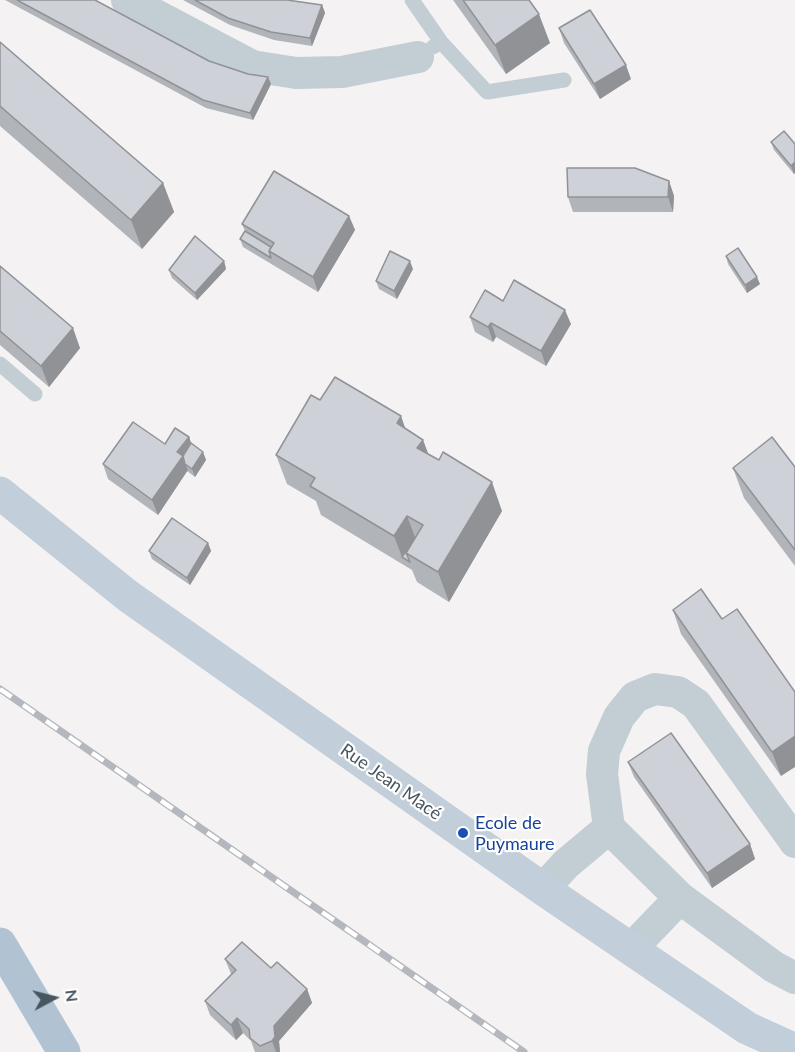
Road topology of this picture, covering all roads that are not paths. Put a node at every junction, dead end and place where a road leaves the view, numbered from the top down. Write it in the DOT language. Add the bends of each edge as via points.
graph roads {
  1 [pos="127,0"];
  2 [pos="412,0"];
  3 [pos="429,49"];
  4 [pos="564,80"];
  5 [pos="0,364"];
  6 [pos="35,394"];
  7 [pos="0,493"];
  8 [pos="609,828"];
  9 [pos="795,842"];
  10 [pos="543,889"];
  11 [pos="680,898"];
  12 [pos="0,944"];
  13 [pos="631,949"];
  14 [pos="795,978"];
  15 [pos="795,1050"];
  16 [pos="64,1052"];
  1 -- 3 [label="street" via="252,66 296,73 342,72"];
  2 -- 3 [label="lane"];
  3 -- 4 [label="lane" via="487,92"];
  5 -- 6 [label="lane"];
  7 -- 10 [label="main road, Rue Jean Macé" via="128,596"];
  8 -- 9 [label="street" via="602,774 604,751 619,717 635,698 655,689 678,692 696,704"];
  8 -- 10 [label="street"];
  8 -- 11 [label="street"];
  10 -- 13 [label="main road, Rue Jean Macé"];
  11 -- 13 [label="street"];
  11 -- 14 [label="street"];
  12 -- 16 [label="main road"];
  13 -- 15 [label="main road, Rue Jean Macé" via="747,1028"];
}
